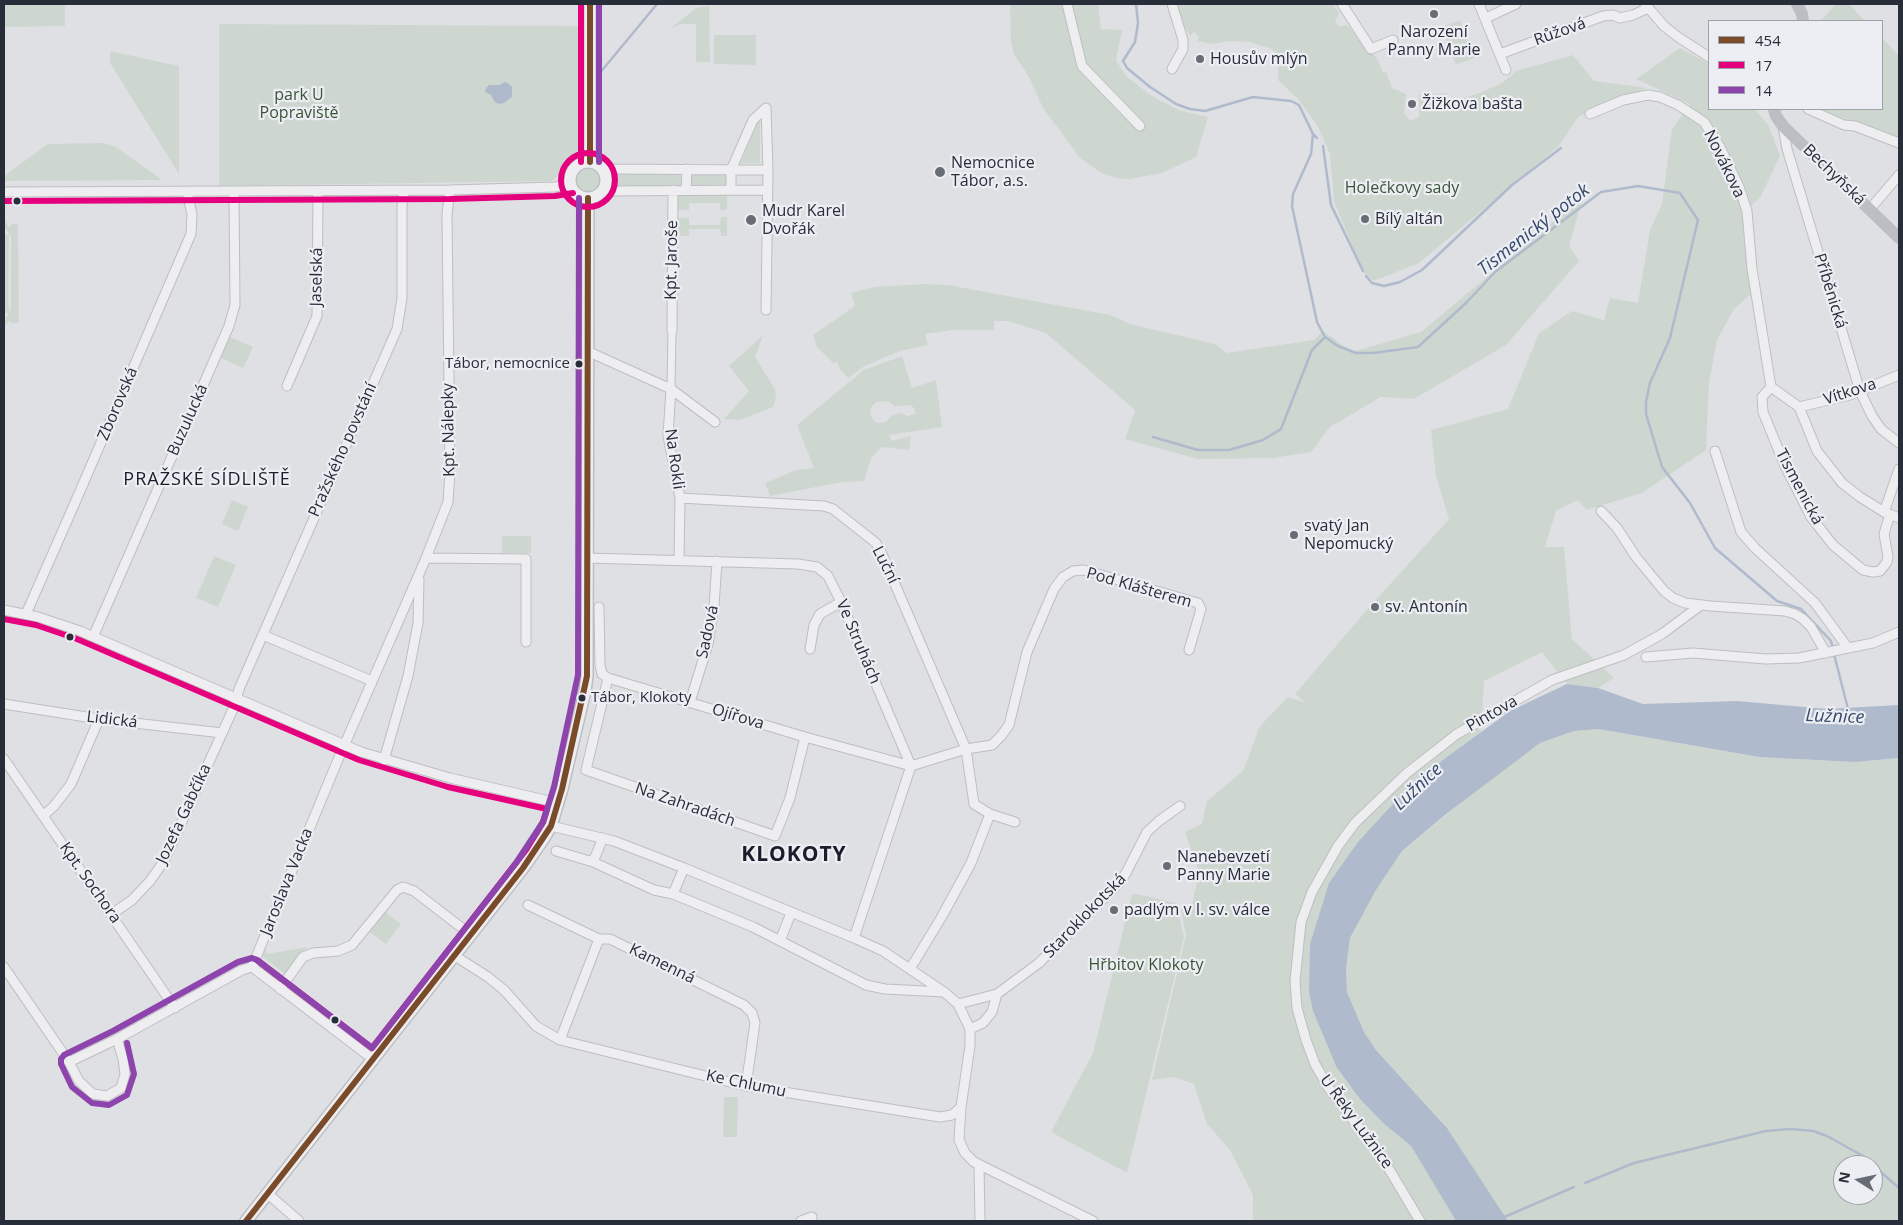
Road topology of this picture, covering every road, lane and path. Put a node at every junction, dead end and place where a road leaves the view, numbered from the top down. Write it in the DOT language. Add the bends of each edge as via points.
graph roads {
  1 [pos="590,4"];
  2 [pos="1067,4"];
  3 [pos="1172,4"];
  4 [pos="1342,4"];
  5 [pos="1479,4"];
  6 [pos="1516,4"];
  7 [pos="1797,4"];
  8 [pos="1646,6"];
  9 [pos="1486,18"];
  10 [pos="1803,20"];
  11 [pos="1393,40"];
  12 [pos="1500,54"];
  13 [pos="1708,57"];
  14 [pos="1172,69"];
  15 [pos="1506,70"];
  16 [pos="1774,110"];
  17 [pos="1810,110"];
  18 [pos="1590,114"];
  19 [pos="1140,126"];
  20 [pos="1783,126"];
  21 [pos="1899,143"];
  22 [pos="590,162"];
  23 [pos="601,168"];
  24 [pos="687,169"];
  25 [pos="731,170"];
  26 [pos="768,170"];
  27 [pos="1899,175"];
  28 [pos="571,184"];
  29 [pos="404,190"];
  30 [pos="450,190"];
  31 [pos="673,190"];
  32 [pos="686,190"];
  33 [pos="731,190"];
  34 [pos="767,190"];
  35 [pos="318,191"];
  36 [pos="603,191"];
  37 [pos="4,192"];
  38 [pos="187,192"];
  39 [pos="234,192"];
  40 [pos="588,198"];
  41 [pos="1870,209"];
  42 [pos="1899,238"];
  43 [pos="766,310"];
  44 [pos="672,330"];
  45 [pos="587,351"];
  46 [pos="1899,375"];
  47 [pos="287,386"];
  48 [pos="1771,387"];
  49 [pos="671,389"];
  50 [pos="1860,390"];
  51 [pos="1799,407"];
  52 [pos="715,422"];
  53 [pos="1899,443"];
  54 [pos="1715,451"];
  55 [pos="1899,469"];
  56 [pos="680,498"];
  57 [pos="1601,511"];
  58 [pos="1887,513"];
  59 [pos="1899,518"];
  60 [pos="426,558"];
  61 [pos="587,558"];
  62 [pos="679,560"];
  63 [pos="717,561"];
  64 [pos="419,574"];
  65 [pos="841,602"];
  66 [pos="1702,605"];
  67 [pos="599,606"];
  68 [pos="4,610"];
  69 [pos="26,614"];
  70 [pos="1899,632"];
  71 [pos="263,634"];
  72 [pos="93,637"];
  73 [pos="526,642"];
  74 [pos="1848,648"];
  75 [pos="810,649"];
  76 [pos="1189,650"];
  77 [pos="1826,653"];
  78 [pos="1646,657"];
  79 [pos="608,678"];
  80 [pos="372,681"];
  81 [pos="237,700"];
  82 [pos="690,702"];
  83 [pos="4,704"];
  84 [pos="99,719"];
  85 [pos="222,733"];
  86 [pos="805,737"];
  87 [pos="344,745"];
  88 [pos="966,749"];
  89 [pos="4,759"];
  90 [pos="384,760"];
  91 [pos="911,766"];
  92 [pos="558,803"];
  93 [pos="1180,806"];
  94 [pos="990,814"];
  95 [pos="43,816"];
  96 [pos="1015,822"];
  97 [pos="550,826"];
  98 [pos="603,838"];
  99 [pos="556,851"];
  100 [pos="594,862"];
  101 [pos="684,868"];
  102 [pos="1322,875"];
  103 [pos="673,894"];
  104 [pos="528,905"];
  105 [pos="792,913"];
  106 [pos="112,914"];
  107 [pos="472,935"];
  108 [pos="854,938"];
  109 [pos="599,939"];
  110 [pos="780,941"];
  111 [pos="456,956"];
  112 [pos="252,966"];
  113 [pos="4,967"];
  114 [pos="910,969"];
  115 [pos="280,989"];
  116 [pos="944,992"];
  117 [pos="997,994"];
  118 [pos="958,1004"];
  119 [pos="175,1008"];
  120 [pos="970,1028"];
  121 [pos="117,1039"];
  122 [pos="560,1040"];
  123 [pos="374,1060"];
  124 [pos="69,1062"];
  125 [pos="746,1086"];
  126 [pos="961,1107"];
  127 [pos="979,1166"];
  128 [pos="268,1194"];
  129 [pos="812,1217"];
  130 [pos="246,1221"];
  131 [pos="299,1221"];
  132 [pos="802,1221"];
  133 [pos="980,1221"];
  134 [pos="1093,1221"];
  135 [pos="1420,1221"];
  1 -- 22 [label="street"];
  2 -- 19 [label="street" via="1082,66"];
  3 -- 14 [label="street" via="1183,40"];
  4 -- 11 [label="street" via="1372,49"];
  5 -- 9 [label="street"];
  6 -- 9 [label="street"];
  7 -- 10 [label="main road"];
  8 -- 12 [label="street, Růžová" via="1633,15 1620,18 1603,16"];
  8 -- 13 [label="street" via="1664,26"];
  9 -- 12 [label="street"];
  12 -- 15 [label="street"];
  16 -- 20 [label="main road, Bechyňská"];
  17 -- 21 [label="street"];
  18 -- 48 [label="street, Novákova" via="1623,100 1648,95 1678,105 1704,122 1740,187 1747,211 1752,269"];
  20 -- 41 [label="main road, Bechyňská"];
  20 -- 50 [label="street, Příběnická"];
  22 -- 23 [label="street"];
  22 -- 28 [label="street" via="575,168"];
  23 -- 24 [label="street"];
  23 -- 36 [label="street" via="606,176"];
  24 -- 25 [label="street"];
  24 -- 32 [label="street"];
  25 -- 26 [label="street"];
  25 -- 26 [label="street" via="753,120 766,108"];
  25 -- 33 [label="street"];
  26 -- 34 [label="street"];
  27 -- 41 [label="street"];
  28 -- 30 [label="street"];
  28 -- 40 [label="street" via="577,194"];
  29 -- 30 [label="street"];
  29 -- 35 [label="street"];
  29 -- 71 [label="street, Pražského povstání" via="402,298 397,329"];
  30 -- 60 [label="street, Kpt. Nálepky" via="447,214 450,486 446,510"];
  31 -- 32 [label="street"];
  31 -- 36 [label="street"];
  31 -- 44 [label="street, Kpt. Jaroše"];
  32 -- 33 [label="street"];
  33 -- 34 [label="street"];
  34 -- 43 [label="street"];
  35 -- 39 [label="street"];
  35 -- 47 [label="street, Jaselská" via="317,316"];
  36 -- 40 [label="street"];
  37 -- 38 [label="street"];
  38 -- 39 [label="street"];
  38 -- 69 [label="street, Zborovská" via="192,214 191,234"];
  39 -- 72 [label="street, Buzulucká" via="234,305 229,326"];
  40 -- 45 [label="street"];
  41 -- 42 [label="main road, Bechyňská"];
  44 -- 49 [label="street"];
  45 -- 49 [label="street"];
  45 -- 61 [label="street"];
  46 -- 50 [label="street, Vítkova"];
  48 -- 51 [label="street"];
  48 -- 58 [label="street, Tismenická" via="1762,397 1763,412 1785,466 1811,516 1833,544 1868,572 1880,571 1888,556 1884,534"];
  49 -- 52 [label="street"];
  49 -- 56 [label="street, Na Rokli" via="668,436"];
  50 -- 51 [label="street, Vítkova"];
  50 -- 53 [label="street, Příběnická" via="1881,429"];
  51 -- 58 [label="street" via="1829,468 1860,498"];
  54 -- 74 [label="street" via="1741,532 1815,604"];
  55 -- 58 [label="street"];
  56 -- 62 [label="street, Na Rokli"];
  56 -- 88 [label="street, Luční" via="824,506 834,509 876,543"];
  57 -- 66 [label="street" via="1664,591 1685,603"];
  58 -- 59 [label="street"];
  60 -- 64 [label="street, Kpt. Nálepky"];
  60 -- 73 [label="street" via="526,560"];
  61 -- 62 [label="street, Ve Struhách"];
  61 -- 92 [label="street" via="585,691"];
  62 -- 63 [label="street, Ve Struhách"];
  63 -- 65 [label="street, Ve Struhách" via="817,567 828,576"];
  63 -- 82 [label="street, Sadová" via="708,644"];
  64 -- 80 [label="street, Kpt. Nálepky"];
  64 -- 90 [label="street, Kpt. Nálepky" via="418,623 405,689"];
  65 -- 75 [label="street" via="820,614 814,625"];
  65 -- 91 [label="street, Ve Struhách"];
  66 -- 77 [label="street" via="1794,614 1811,627"];
  66 -- 102 [label="street, Pintova" via="1662,634 1624,655 1552,680 1457,734 1406,773 1356,822"];
  67 -- 79 [label="street" via="600,665 602,674"];
  68 -- 69 [label="street"];
  69 -- 72 [label="street"];
  70 -- 74 [label="street" via="1873,643"];
  71 -- 80 [label="street"];
  71 -- 81 [label="street, Pražského povstání"];
  72 -- 81 [label="street"];
  74 -- 77 [label="street"];
  76 -- 88 [label="street, Pod Klášterem" via="1201,610 1198,603 1084,570 1072,571 1054,589 1027,652 1008,725 992,745"];
  77 -- 78 [label="street" via="1766,659 1693,653"];
  79 -- 82 [label="street, Ojířova"];
  79 -- 86 [label="street, Na Zahradách" via="586,770 775,836 790,798"];
  80 -- 87 [label="street, Kpt. Nálepky"];
  81 -- 85 [label="street, Jozefa Gabčíka"];
  81 -- 87 [label="street"];
  82 -- 86 [label="street, Ojířova"];
  83 -- 84 [label="street, Lidická"];
  84 -- 85 [label="street, Lidická"];
  84 -- 95 [label="street" via="70,784"];
  85 -- 106 [label="street, Jozefa Gabčíka" via="164,861 132,900"];
  86 -- 91 [label="street, Ojířova"];
  87 -- 90 [label="street"];
  87 -- 112 [label="street, Jaroslava Vacka"];
  88 -- 91 [label="street, Pod Klášterem"];
  88 -- 94 [label="street, Luční" via="974,804"];
  89 -- 95 [label="street, Kpt. Sochora"];
  90 -- 92 [label="street"];
  91 -- 108 [label="street"];
  92 -- 97 [label="street"];
  93 -- 117 [label="street, Staroklokotská" via="1148,832 1120,882 1039,963"];
  94 -- 96 [label="street"];
  94 -- 114 [label="street" via="971,863"];
  95 -- 106 [label="street, Kpt. Sochora"];
  97 -- 98 [label="street"];
  97 -- 107 [label="street" via="528,862"];
  98 -- 100 [label="street"];
  98 -- 101 [label="street"];
  99 -- 100 [label="street"];
  100 -- 103 [label="street" via="654,890"];
  101 -- 103 [label="street"];
  101 -- 105 [label="street"];
  102 -- 135 [label="street, U Řeky Lužnice" via="1301,922 1296,958 1297,1008 1306,1040 1314,1064 1328,1087 1383,1159"];
  103 -- 110 [label="street"];
  104 -- 109 [label="street, Kamenná"];
  105 -- 108 [label="street"];
  105 -- 110 [label="street"];
  106 -- 119 [label="street, Kpt. Sochora"];
  107 -- 111 [label="street"];
  107 -- 115 [label="street" via="414,891 403,887 397,890 352,945 304,957"];
  108 -- 114 [label="street" via="883,951"];
  109 -- 122 [label="street"];
  109 -- 125 [label="street, Kamenná" via="610,939 744,1004 755,1023"];
  110 -- 116 [label="street" via="866,985"];
  111 -- 122 [label="street, Ke Chlumu" via="504,990 536,1026"];
  111 -- 123 [label="street"];
  112 -- 115 [label="street"];
  112 -- 119 [label="street"];
  113 -- 124 [label="street"];
  114 -- 116 [label="street"];
  115 -- 123 [label="street"];
  116 -- 118 [label="street"];
  117 -- 118 [label="street, Staroklokotská"];
  117 -- 120 [label="street" via="992,1012 983,1023"];
  118 -- 120 [label="street"];
  119 -- 121 [label="street"];
  120 -- 126 [label="street"];
  121 -- 124 [label="street"];
  121 -- 124 [label="street" via="125,1074 121,1088 107,1096 93,1094 79,1081"];
  122 -- 125 [label="street, Ke Chlumu"];
  123 -- 128 [label="street"];
  125 -- 126 [label="street, Ke Chlumu" via="940,1117 952,1115"];
  126 -- 127 [label="street" via="959,1140 965,1153"];
  127 -- 133 [label="street"];
  127 -- 134 [label="street"];
  128 -- 130 [label="street"];
  128 -- 131 [label="street"];
  129 -- 132 [label="street"];
}
